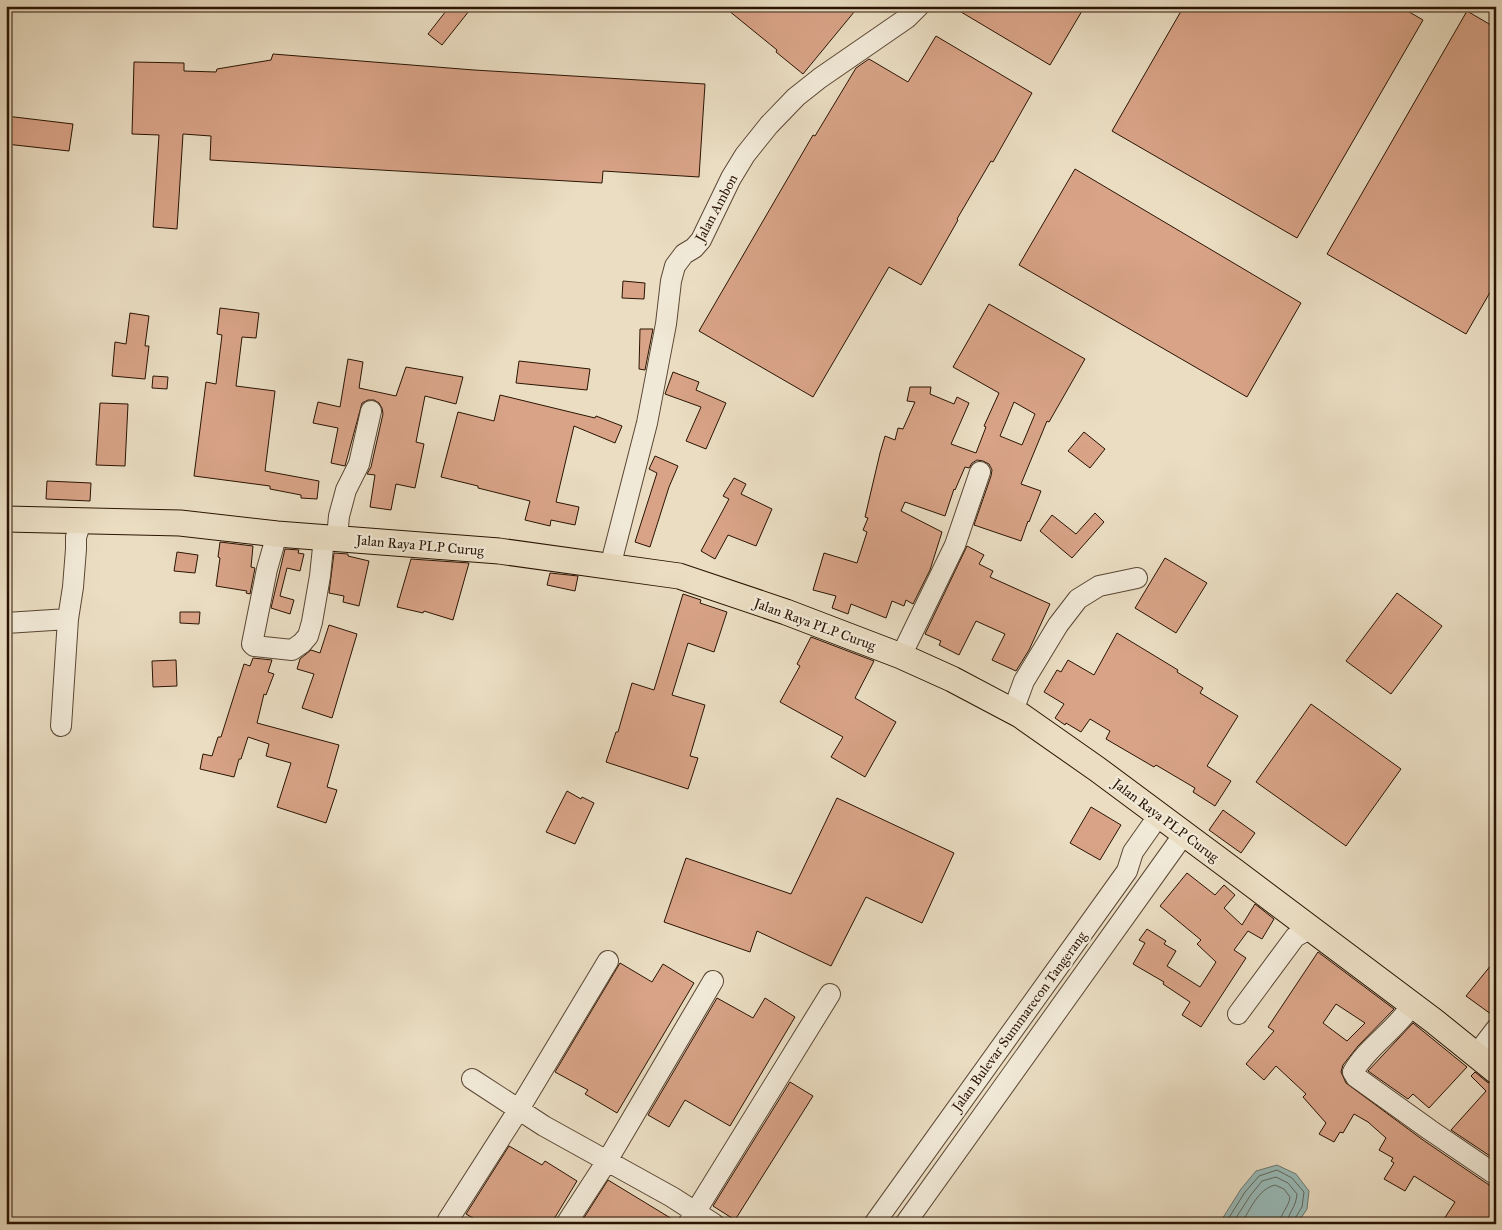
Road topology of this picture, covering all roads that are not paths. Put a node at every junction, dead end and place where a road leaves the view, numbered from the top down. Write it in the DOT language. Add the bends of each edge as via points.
graph roads {
  1 [pos="919,6"];
  2 [pos="371,411"];
  3 [pos="980,472"];
  4 [pos="6,519"];
  5 [pos="81,522"];
  6 [pos="277,534"];
  7 [pos="330,538"];
  8 [pos="610,567"];
  9 [pos="1138,578"];
  10 [pos="68,619"];
  11 [pos="6,622"];
  12 [pos="901,656"];
  13 [pos="1013,712"];
  14 [pos="61,726"];
  15 [pos="1159,815"];
  16 [pos="1184,834"];
  17 [pos="1127,871"];
  18 [pos="1147,885"];
  19 [pos="1311,928"];
  20 [pos="608,961"];
  21 [pos="713,981"];
  22 [pos="830,994"];
  23 [pos="1412,1005"];
  24 [pos="1238,1014"];
  25 [pos="1496,1029"];
  26 [pos="1476,1055"];
  27 [pos="1496,1071"];
  28 [pos="472,1079"];
  29 [pos="519,1109"];
  30 [pos="921,1158"];
  31 [pos="607,1161"];
  32 [pos="941,1172"];
  33 [pos="1496,1175"];
  34 [pos="691,1218"];
  35 [pos="448,1220"];
  36 [pos="566,1224"];
  37 [pos="714,1224"];
  38 [pos="874,1224"];
  39 [pos="904,1224"];
  1 -- 8 [label="street, Jalan Ambon" via="907,18 796,97 769,125 731,178 701,240 675,266 647,423"];
  2 -- 7 [label="street" via="358,464"];
  3 -- 12 [label="street" via="955,544"];
  4 -- 5 [label="main road, Jalan Raya PLP Curug"];
  5 -- 6 [label="main road, Jalan Raya PLP Curug" via="180,523"];
  5 -- 10 [label="street" via="76,537"];
  6 -- 7 [label="main road, Jalan Raya PLP Curug"];
  6 -- 7 [label="street" via="252,644 292,650 308,636"];
  7 -- 8 [label="main road, Jalan Raya PLP Curug" via="499,551"];
  8 -- 12 [label="main road, Jalan Raya PLP Curug" via="679,576"];
  9 -- 13 [label="street" via="1099,586 1078,599 1024,681"];
  10 -- 11 [label="street"];
  10 -- 14 [label="street"];
  12 -- 13 [label="main road, Jalan Raya PLP Curug"];
  13 -- 15 [label="main road, Jalan Raya PLP Curug"];
  15 -- 16 [label="main road, Jalan Raya PLP Curug"];
  15 -- 17 [label="street, Jalan Bulevar Summarecon Tangerang" via="1133,852"];
  16 -- 18 [label="street, Jalan Bulevar Summarecon Tangerang"];
  16 -- 19 [label="main road, Jalan Raya PLP Curug"];
  17 -- 18 [label="street"];
  17 -- 30 [label="street, Jalan Bulevar Summarecon Tangerang"];
  18 -- 32 [label="street, Jalan Bulevar Summarecon Tangerang"];
  19 -- 23 [label="main road, Jalan Raya PLP Curug"];
  19 -- 24 [label="street" via="1296,937"];
  20 -- 29 [label="street"];
  21 -- 31 [label="street"];
  22 -- 34 [label="street"];
  23 -- 26 [label="main road, Jalan Raya PLP Curug"];
  23 -- 33 [label="street" via="1354,1070 1354,1074"];
  25 -- 26 [label="street"];
  26 -- 27 [label="main road, Jalan Raya PLP Curug"];
  28 -- 29 [label="street"];
  29 -- 31 [label="street"];
  29 -- 35 [label="street"];
  30 -- 32 [label="street"];
  30 -- 38 [label="street, Jalan Bulevar Summarecon Tangerang"];
  31 -- 34 [label="street" via="672,1197"];
  31 -- 36 [label="street"];
  32 -- 39 [label="street, Jalan Bulevar Summarecon Tangerang"];
  34 -- 37 [label="street"];
}
